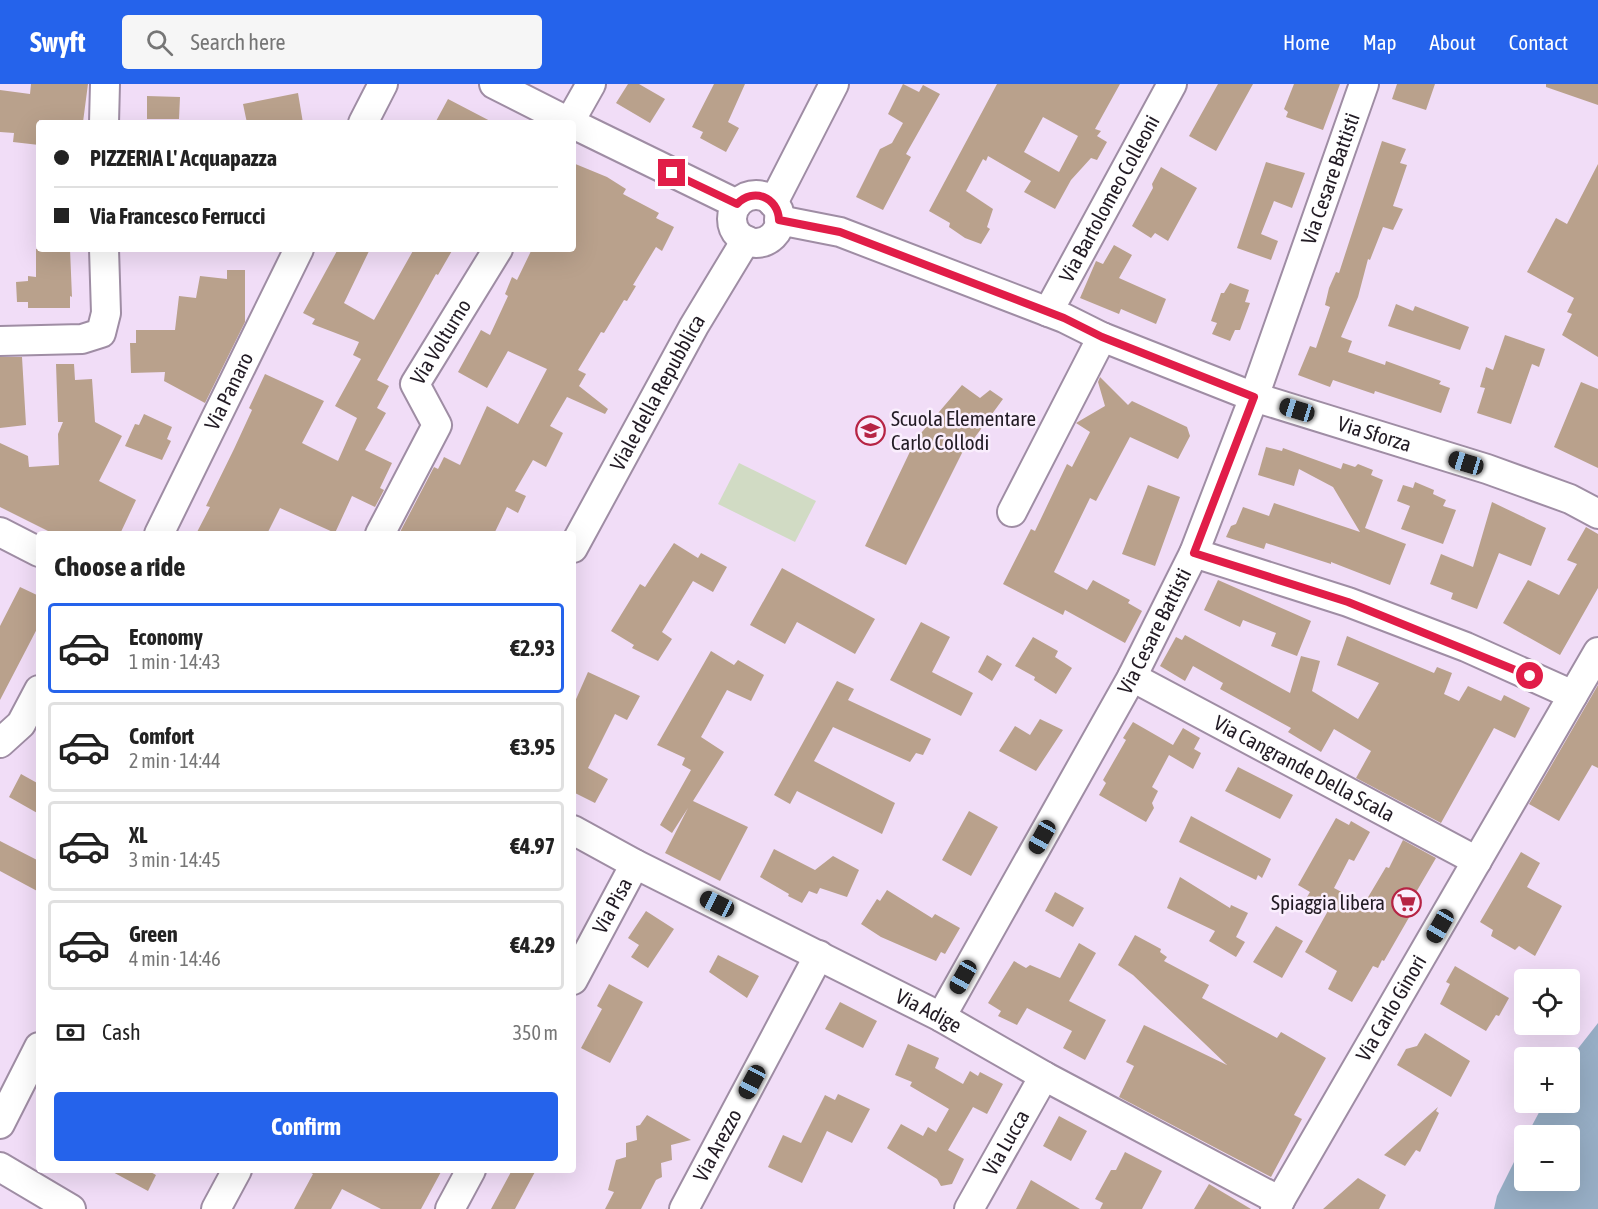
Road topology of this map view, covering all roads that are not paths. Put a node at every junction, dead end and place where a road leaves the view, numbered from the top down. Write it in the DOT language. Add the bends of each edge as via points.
graph roads {
  1 [pos="105,84"];
  2 [pos="384,84"];
  3 [pos="494,84"];
  4 [pos="591,84"];
  5 [pos="834,84"];
  6 [pos="1172,84"];
  7 [pos="1364,84"];
  8 [pos="104,120"];
  9 [pos="365,120"];
  10 [pos="565,120"];
  11 [pos="573,120"];
  12 [pos="576,125"];
  13 [pos="737,204"];
  14 [pos="776,211"];
  15 [pos="746,240"];
  16 [pos="104,252"];
  17 [pos="298,252"];
  18 [pos="496,252"];
  19 [pos="1048,312"];
  20 [pos="1102,337"];
  21 [pos="0,341"];
  22 [pos="1254,397"];
  23 [pos="1012,512"];
  24 [pos="1598,514"];
  25 [pos="160,531"];
  26 [pos="382,531"];
  27 [pos="0,532"];
  28 [pos="576,542"];
  29 [pos="36,550"];
  30 [pos="1194,553"];
  31 [pos="1598,652"];
  32 [pos="1132,677"];
  33 [pos="1573,695"];
  34 [pos="36,696"];
  35 [pos="0,743"];
  36 [pos="576,832"];
  37 [pos="1477,861"];
  38 [pos="635,864"];
  39 [pos="819,955"];
  40 [pos="576,974"];
  41 [pos="940,1017"];
  42 [pos="36,1053"];
  43 [pos="1044,1076"];
  44 [pos="0,1124"];
  45 [pos="0,1167"];
  46 [pos="235,1173"];
  47 [pos="469,1173"];
  48 [pos="1278,1205"];
  49 [pos="71,1209"];
  50 [pos="216,1209"];
  51 [pos="450,1209"];
  52 [pos="684,1209"];
  53 [pos="969,1209"];
  1 -- 8 [label="street"];
  2 -- 9 [label="street"];
  3 -- 10 [label="street"];
  4 -- 11 [label="street"];
  5 -- 14 [label="street"];
  6 -- 19 [label="street, Via Bartolomeo Colleoni"];
  7 -- 22 [label="street, Via Cesare Battisti"];
  12 -- 13 [label="street"];
  13 -- 14 [label="street" via="758,195"];
  13 -- 15 [label="street" via="733,225"];
  14 -- 15 [label="street" via="777,229 769,238 758,243"];
  14 -- 19 [label="street, Via Sforza"];
  15 -- 28 [label="street, Viale della Repubblica" via="694,326"];
  16 -- 21 [label="street" via="106,313 101,333 82,339"];
  17 -- 25 [label="street, Via Panaro"];
  18 -- 26 [label="street, Via Volturno" via="415,384 437,426"];
  19 -- 20 [label="street, Via Sforza"];
  20 -- 22 [label="street, Via Sforza"];
  20 -- 23 [label="street"];
  22 -- 24 [label="street, Via Sforza" via="1487,470 1570,499"];
  22 -- 30 [label="street, Via Cesare Battisti"];
  27 -- 29 [label="street"];
  30 -- 32 [label="street, Via Cesare Battisti"];
  30 -- 33 [label="street" via="1348,602 1466,647"];
  31 -- 33 [label="street, Via Carlo Ginori"];
  32 -- 37 [label="street, Via Cangrande Della Scala"];
  32 -- 41 [label="street, Via Cesare Battisti"];
  33 -- 37 [label="street, Via Carlo Ginori"];
  34 -- 35 [label="street" via="21,724"];
  36 -- 38 [label="street, Via Adige"];
  37 -- 48 [label="street, Via Carlo Ginori"];
  38 -- 39 [label="street, Via Adige"];
  38 -- 40 [label="street, Via Pisa"];
  39 -- 41 [label="street, Via Adige"];
  39 -- 52 [label="street, Via Arezzo"];
  41 -- 43 [label="street, Via Adige"];
  42 -- 44 [label="street"];
  43 -- 48 [label="street, Via Adige"];
  43 -- 53 [label="street, Via Lucca"];
  45 -- 49 [label="street"];
  46 -- 50 [label="street"];
  47 -- 51 [label="street"];
}
